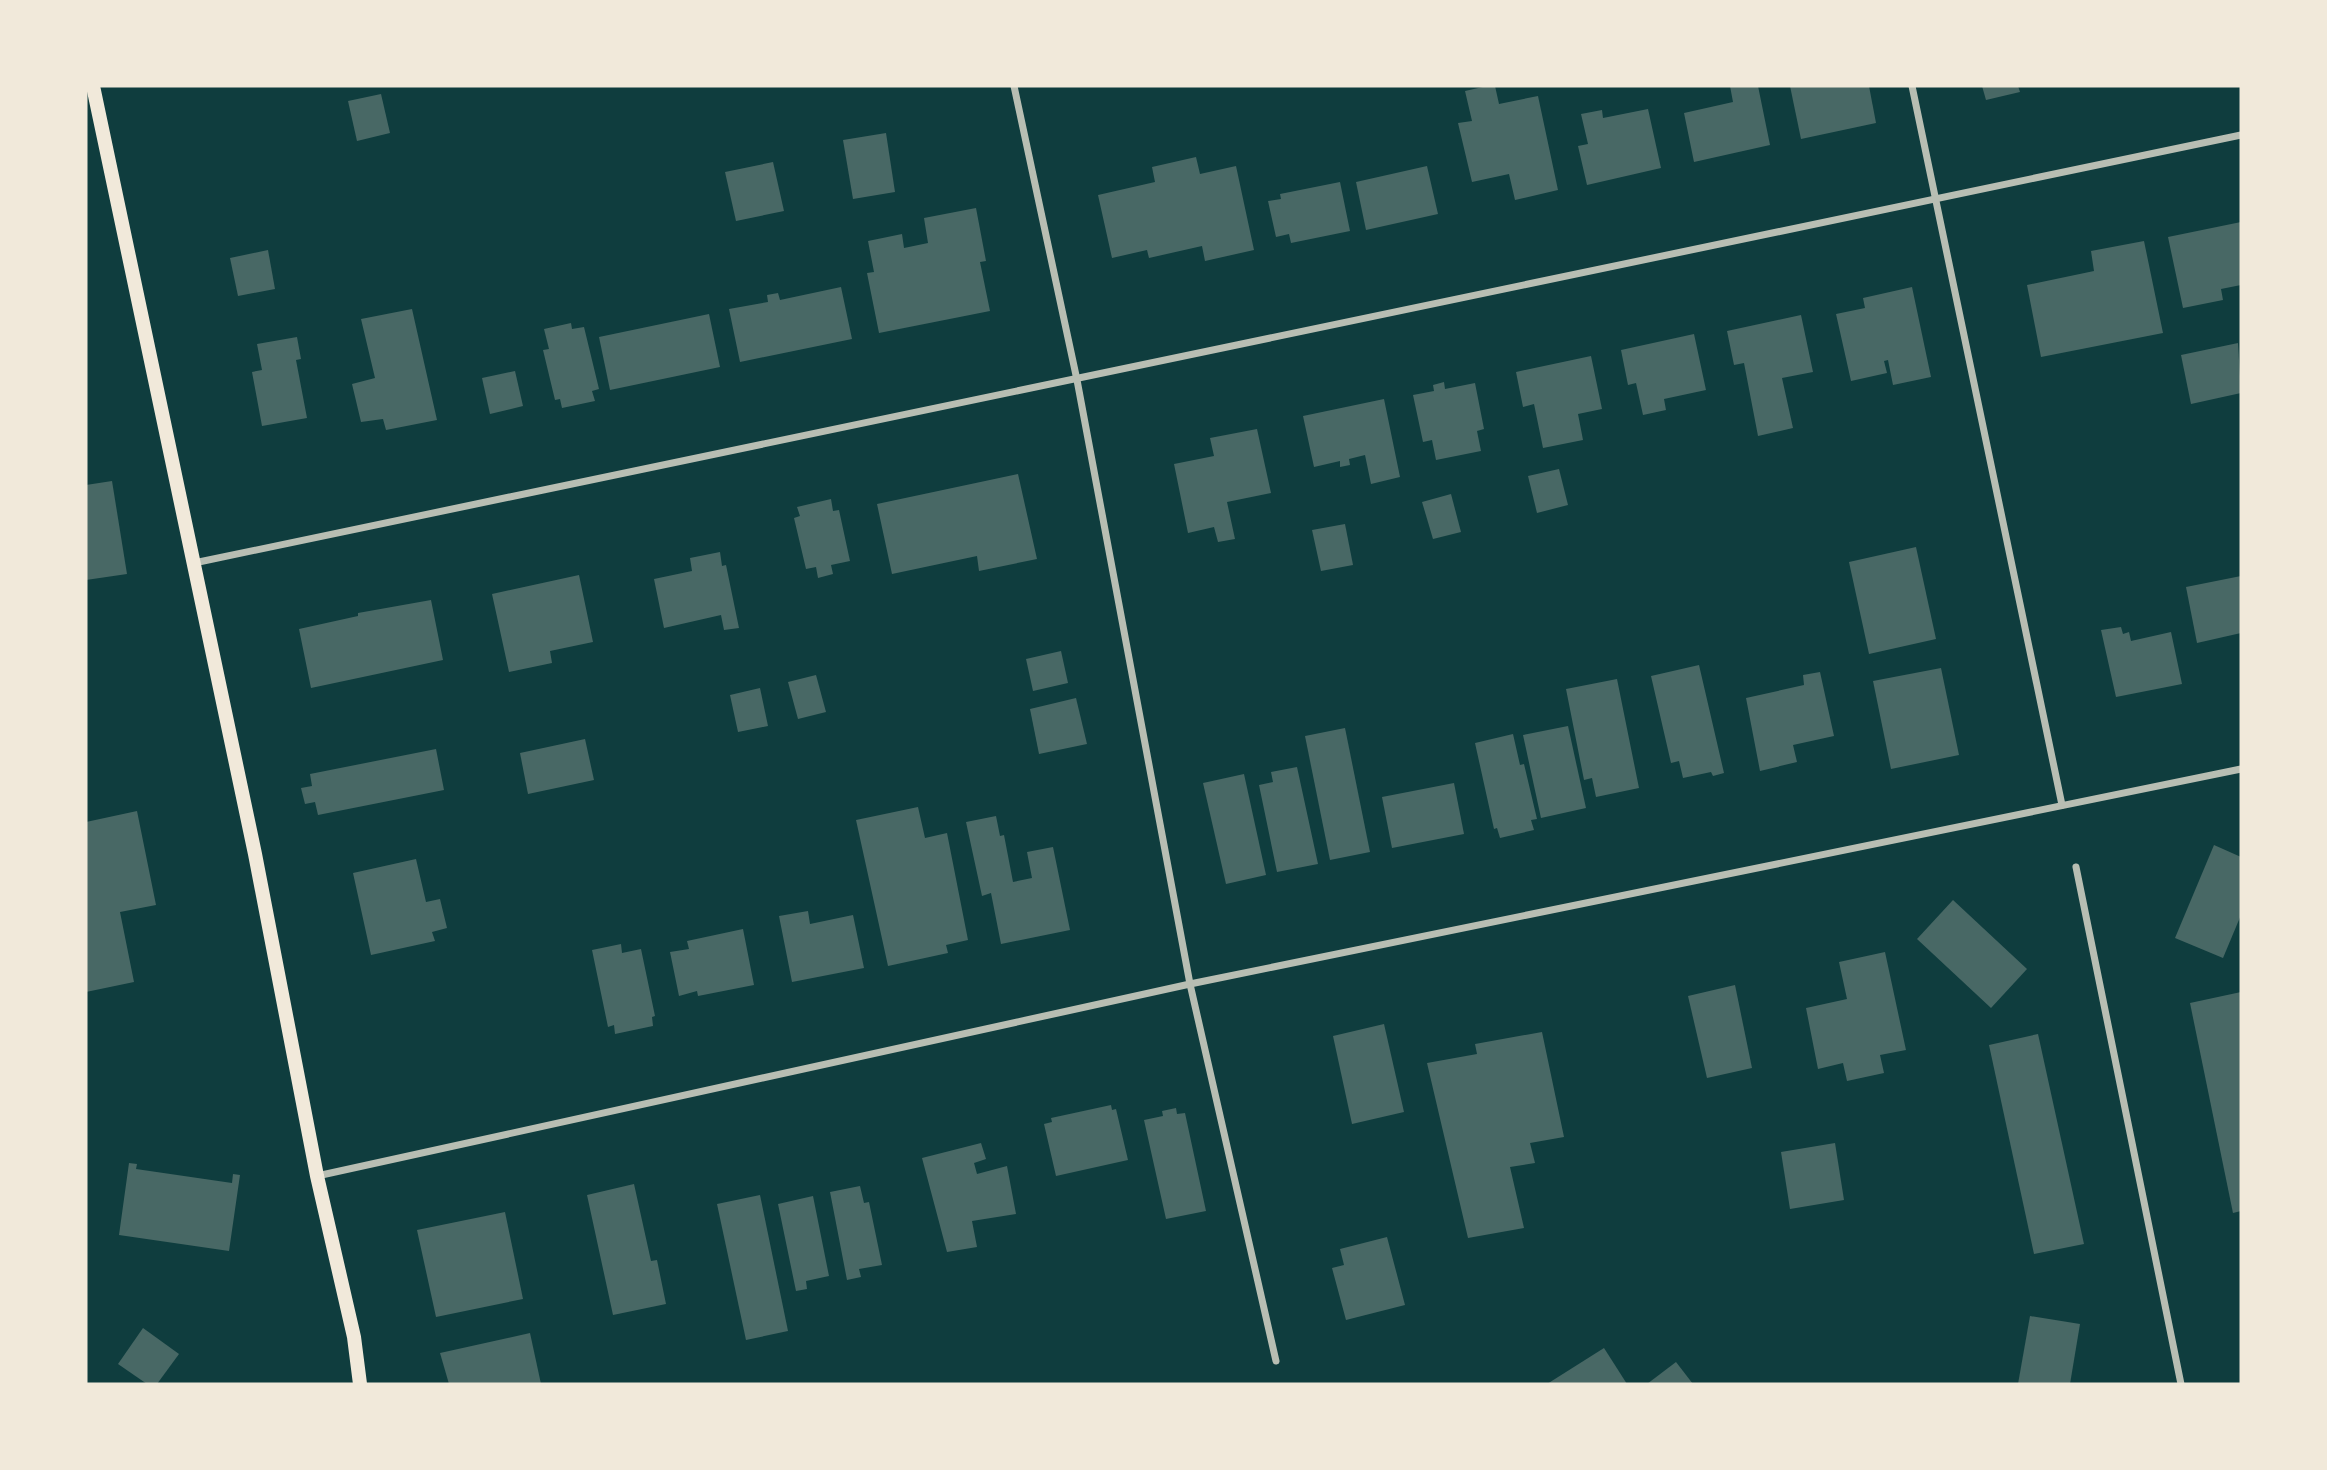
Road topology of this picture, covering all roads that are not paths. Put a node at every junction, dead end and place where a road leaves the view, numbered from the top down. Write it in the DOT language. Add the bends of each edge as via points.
graph roads {
  1 [pos="93,86"];
  2 [pos="1014,86"];
  3 [pos="1912,86"];
  4 [pos="2241,135"];
  5 [pos="1934,199"];
  6 [pos="1077,380"];
  7 [pos="194,563"];
  8 [pos="2241,768"];
  9 [pos="2062,805"];
  10 [pos="2076,867"];
  11 [pos="1190,984"];
  12 [pos="317,1175"];
  13 [pos="1276,1361"];
  14 [pos="360,1384"];
  15 [pos="2181,1384"];
  1 -- 7 [label="main road"];
  2 -- 6 [label="street"];
  3 -- 5 [label="street"];
  4 -- 5 [label="street"];
  5 -- 6 [label="street"];
  5 -- 9 [label="street"];
  6 -- 7 [label="street"];
  6 -- 11 [label="street"];
  7 -- 12 [label="main road"];
  8 -- 9 [label="street"];
  9 -- 11 [label="street"];
  10 -- 15 [label="street"];
  11 -- 12 [label="street"];
  11 -- 13 [label="street"];
  12 -- 14 [label="main road"];
}
